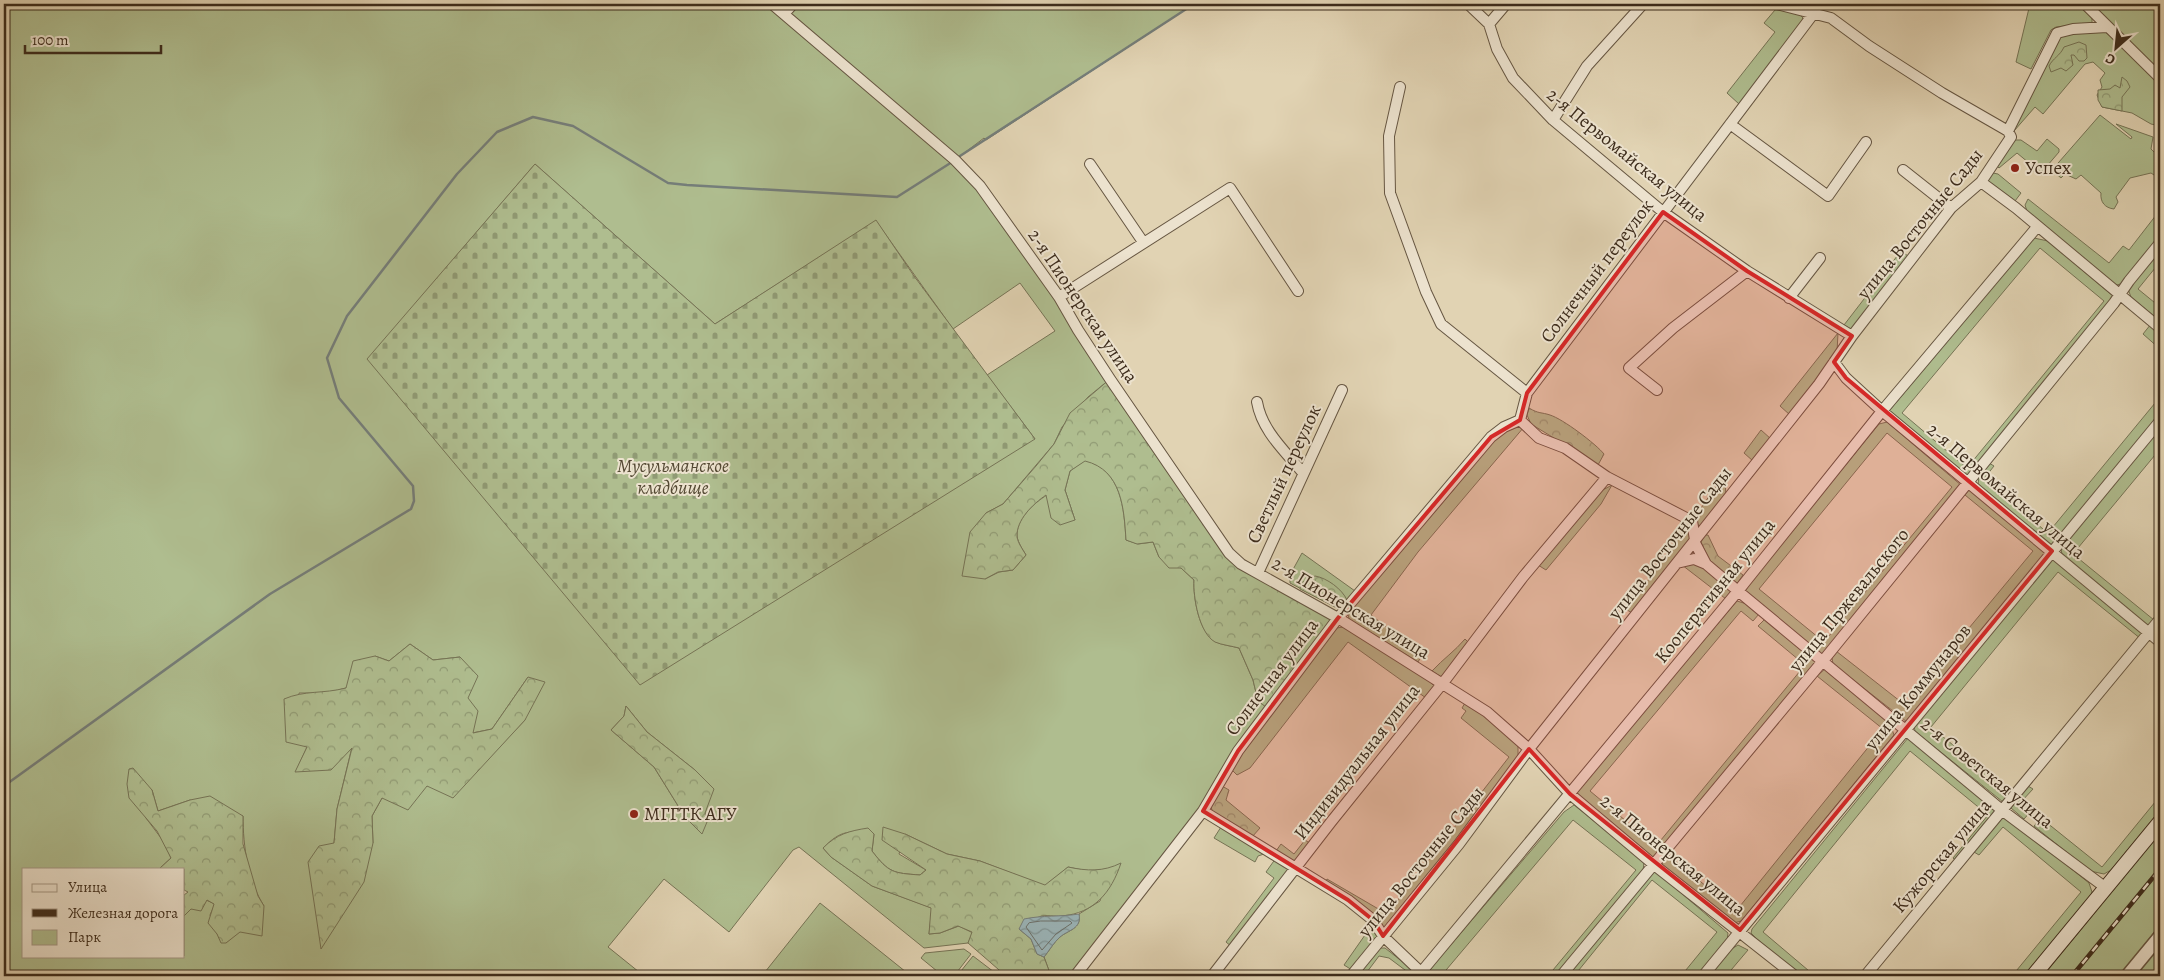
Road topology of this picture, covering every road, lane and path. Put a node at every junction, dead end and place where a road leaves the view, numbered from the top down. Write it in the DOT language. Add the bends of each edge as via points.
graph roads {
  1 [pos="772,4"];
  2 [pos="793,4"];
  3 [pos="1468,4"];
  4 [pos="1506,4"];
  5 [pos="1643,4"];
  6 [pos="1777,4"];
  7 [pos="2086,4"];
  8 [pos="1814,12"];
  9 [pos="784,14"];
  10 [pos="1489,24"];
  11 [pos="2107,27"];
  12 [pos="2160,78"];
  13 [pos="1400,87"];
  14 [pos="1553,120"];
  15 [pos="1730,124"];
  16 [pos="2008,131"];
  17 [pos="1866,142"];
  18 [pos="1090,164"];
  19 [pos="1903,170"];
  20 [pos="1981,182"];
  21 [pos="1951,208"];
  22 [pos="1663,212"];
  23 [pos="2037,227"];
  24 [pos="1143,242"];
  25 [pos="2160,243"];
  26 [pos="1820,258"];
  27 [pos="1746,271"];
  28 [pos="1298,291"];
  29 [pos="2120,294"];
  30 [pos="1059,297"];
  31 [pos="1790,298"];
  32 [pos="2160,328"];
  33 [pos="1852,336"];
  34 [pos="1834,362"];
  35 [pos="1342,390"];
  36 [pos="1657,390"];
  37 [pos="1527,393"];
  38 [pos="1257,402"];
  39 [pos="1882,411"];
  40 [pos="1520,420"];
  41 [pos="2160,420"];
  42 [pos="1303,472"];
  43 [pos="1607,477"];
  44 [pos="1968,482"];
  45 [pos="1695,540"];
  46 [pos="2052,551"];
  47 [pos="1677,562"];
  48 [pos="1706,564"];
  49 [pos="1258,573"];
  50 [pos="1738,592"];
  51 [pos="1338,618"];
  52 [pos="2160,619"];
  53 [pos="2149,633"];
  54 [pos="2160,642"];
  55 [pos="1822,662"];
  56 [pos="1442,684"];
  57 [pos="1906,730"];
  58 [pos="1530,749"];
  59 [pos="1570,794"];
  60 [pos="1203,811"];
  61 [pos="2003,811"];
  62 [pos="2160,822"];
  63 [pos="1653,864"];
  64 [pos="1297,868"];
  65 [pos="2106,888"];
  66 [pos="1740,930"];
  67 [pos="1383,936"];
  68 [pos="2160,936"];
  69 [pos="1422,975"];
  70 [pos="1075,976"];
  71 [pos="1212,976"];
  72 [pos="1351,976"];
  73 [pos="1561,976"];
  74 [pos="1702,976"];
  75 [pos="1795,976"];
  76 [pos="1864,976"];
  77 [pos="2033,976"];
  78 [pos="2127,976"];
  1 -- 9 [label="street, 2-я Пионерская улица"];
  2 -- 9 [label="street"];
  3 -- 10 [label="street, 2-я Первомайская улица"];
  4 -- 10 [label="street"];
  5 -- 14 [label="street" via="1587,66"];
  6 -- 8 [label="street"];
  7 -- 11 [label="street"];
  8 -- 15 [label="street, Солнечный переулок"];
  8 -- 16 [label="street" via="1831,18 1868,46"];
  9 -- 30 [label="street, 2-я Пионерская улица" via="955,160 980,186"];
  10 -- 14 [label="street, 2-я Первомайская улица" via="1497,49 1514,78"];
  11 -- 12 [label="street"];
  11 -- 16 [label="street, улица Восточные Сады" via="2057,33"];
  13 -- 37 [label="street" via="1389,136 1390,192 1426,292 1441,324"];
  14 -- 22 [label="street, 2-я Первомайская улица"];
  15 -- 17 [label="street" via="1828,196"];
  15 -- 22 [label="street, Солнечный переулок"];
  16 -- 20 [label="street, улица Восточные Сады" via="2011,137"];
  18 -- 24 [label="street"];
  19 -- 21 [label="street"];
  20 -- 21 [label="street, улица Восточные Сады"];
  20 -- 23 [label="street"];
  21 -- 33 [label="street, улица Восточные Сады"];
  22 -- 27 [label="street, 2-я Первомайская улица"];
  22 -- 37 [label="street, Солнечный переулок"];
  23 -- 29 [label="street"];
  23 -- 39 [label="street, Кооперативная улица"];
  24 -- 28 [label="street" via="1230,188"];
  24 -- 30 [label="street"];
  25 -- 29 [label="street, улица Пржевальского"];
  26 -- 31 [label="street"];
  27 -- 31 [label="street, 2-я Первомайская улица"];
  27 -- 36 [label="street" via="1673,328 1629,368"];
  29 -- 32 [label="street"];
  29 -- 44 [label="street, улица Пржевальского"];
  30 -- 49 [label="street, 2-я Пионерская улица" via="1083,338 1218,538 1235,558"];
  31 -- 33 [label="street, 2-я Первомайская улица"];
  33 -- 34 [label="street, улица Восточные Сады"];
  34 -- 39 [label="street, 2-я Первомайская улица" via="1846,378"];
  34 -- 45 [label="street, улица Восточные Сады" via="1820,384"];
  35 -- 42 [label="street, Светлый переулок"];
  37 -- 40 [label="street, Солнечный переулок"];
  38 -- 42 [label="street" via="1267,428"];
  39 -- 44 [label="street, 2-я Первомайская улица"];
  39 -- 50 [label="street, Кооперативная улица"];
  40 -- 43 [label="street, 2-я Советская улица" via="1539,438 1565,448"];
  40 -- 51 [label="street, Солнечная улица" via="1491,436"];
  41 -- 46 [label="street, улица Коммунаров"];
  42 -- 49 [label="street, Светлый переулок"];
  43 -- 45 [label="street, 2-я Советская улица" via="1692,520"];
  43 -- 56 [label="street, Индивидуальная улица" via="1523,577"];
  44 -- 46 [label="street, 2-я Первомайская улица"];
  44 -- 55 [label="street, улица Пржевальского"];
  45 -- 47 [label="street, улица Восточные Сады"];
  45 -- 48 [label="street, 2-я Советская улица"];
  46 -- 53 [label="street, 2-я Первомайская улица"];
  46 -- 57 [label="street, улица Коммунаров"];
  47 -- 48 [label="street" via="1694,559"];
  47 -- 58 [label="street, улица Восточные Сады"];
  48 -- 50 [label="street, 2-я Советская улица"];
  49 -- 51 [label="street, 2-я Пионерская улица"];
  50 -- 55 [label="street, 2-я Советская улица"];
  50 -- 59 [label="street, Кооперативная улица"];
  51 -- 56 [label="street, 2-я Пионерская улица"];
  51 -- 60 [label="street, Солнечная улица" via="1238,751"];
  52 -- 53 [label="street, Кужорская улица"];
  53 -- 54 [label="street, 2-я Первомайская улица"];
  53 -- 61 [label="street, Кужорская улица"];
  55 -- 57 [label="street, 2-я Советская улица"];
  55 -- 63 [label="street, улица Пржевальского"];
  56 -- 58 [label="street, 2-я Пионерская улица" via="1487,712"];
  56 -- 64 [label="street, Индивидуальная улица"];
  57 -- 61 [label="street, 2-я Советская улица"];
  57 -- 66 [label="street, улица Коммунаров"];
  58 -- 59 [label="street, 2-я Пионерская улица"];
  58 -- 67 [label="street, улица Восточные Сады"];
  59 -- 63 [label="street, 2-я Пионерская улица"];
  59 -- 69 [label="street, Кооперативная улица"];
  60 -- 64 [label="street"];
  60 -- 70 [label="street, Солнечная улица"];
  61 -- 65 [label="street, 2-я Советская улица"];
  61 -- 76 [label="street, Кужорская улица"];
  62 -- 65 [label="main road"];
  63 -- 66 [label="street, 2-я Пионерская улица"];
  63 -- 73 [label="street, улица Пржевальского"];
  64 -- 67 [label="street" via="1348,900 1373,920"];
  64 -- 71 [label="street, Индивидуальная улица"];
  65 -- 77 [label="main road"];
  66 -- 74 [label="street, улица Коммунаров"];
  66 -- 75 [label="street, 2-я Пионерская улица"];
  67 -- 69 [label="street"];
  67 -- 72 [label="street, улица Восточные Сады"];
  68 -- 78 [label="street"];
}
